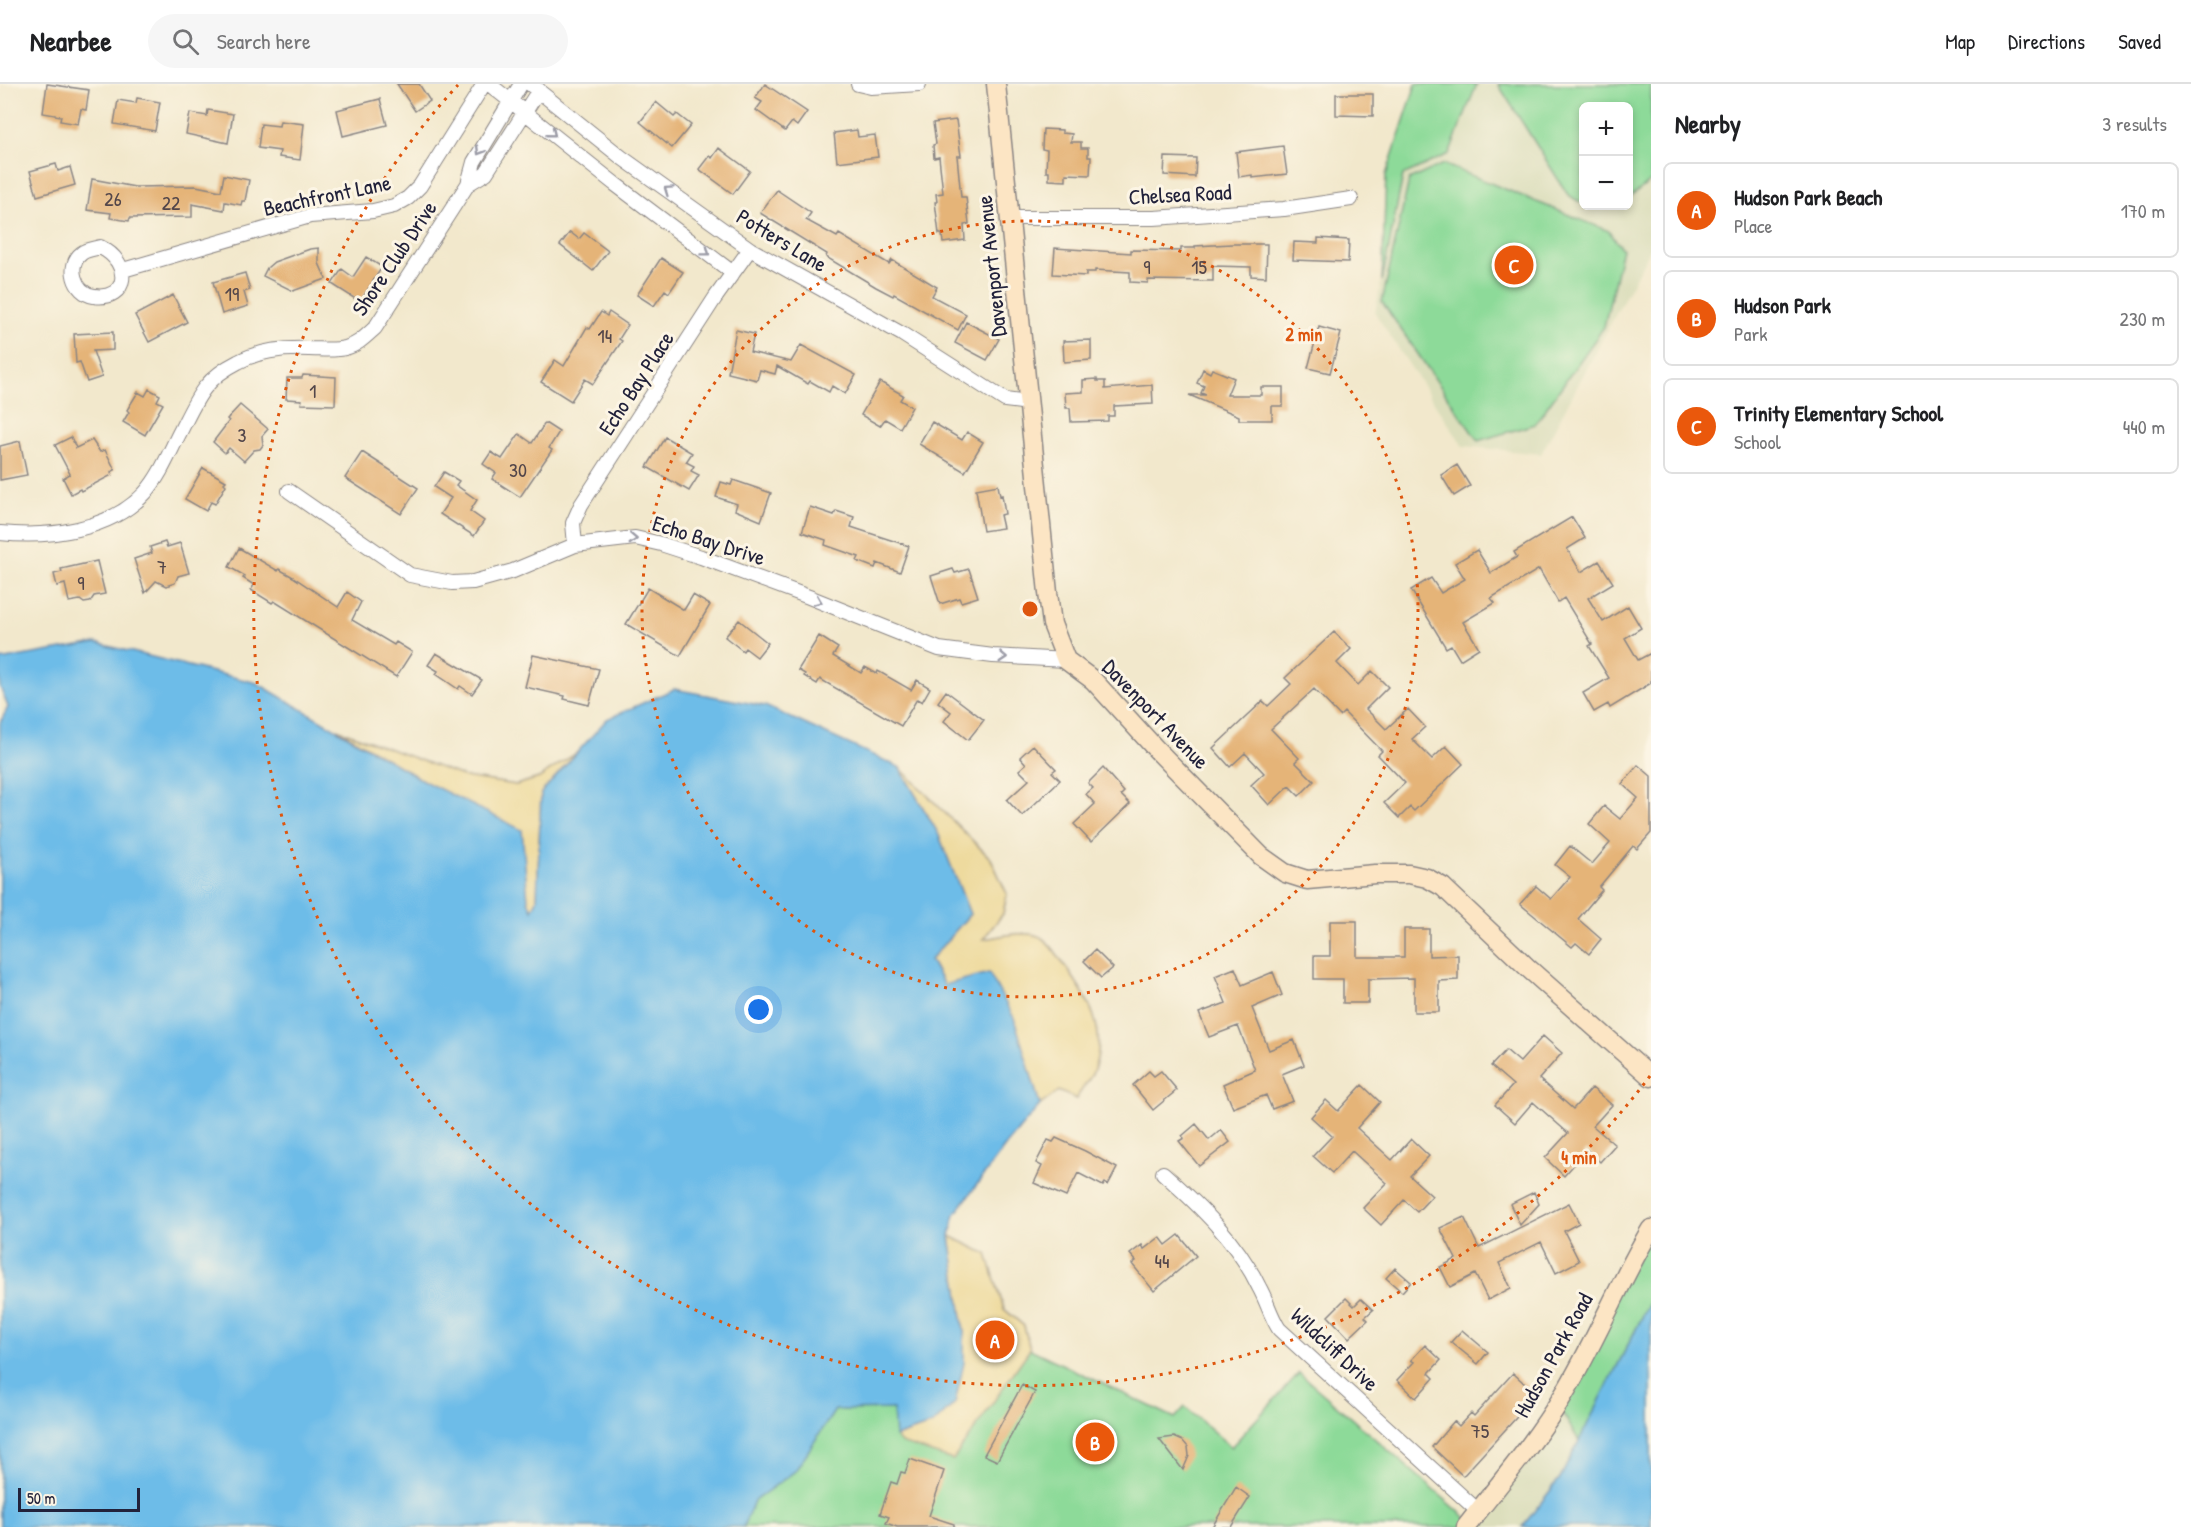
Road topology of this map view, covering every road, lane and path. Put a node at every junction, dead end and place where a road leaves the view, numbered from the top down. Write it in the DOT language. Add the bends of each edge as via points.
graph roads {
  1 [pos="484,84"];
  2 [pos="489,84"];
  3 [pos="521,84"];
  4 [pos="858,84"];
  5 [pos="919,84"];
  6 [pos="996,84"];
  7 [pos="534,87"];
  8 [pos="510,100"];
  9 [pos="525,112"];
  10 [pos="468,184"];
  11 [pos="1351,199"];
  12 [pos="1011,218"];
  13 [pos="750,249"];
  14 [pos="123,270"];
  15 [pos="733,273"];
  16 [pos="1029,403"];
  17 [pos="289,491"];
  18 [pos="0,533"];
  19 [pos="575,545"];
  20 [pos="1065,660"];
  21 [pos="1651,1077"];
  22 [pos="1163,1173"];
  23 [pos="1651,1229"];
  24 [pos="1478,1511"];
  25 [pos="1466,1527"];
  1 -- 14 [label="street, Beachfront Lane" via="420,186 394,206 310,216"];
  2 -- 8 [label="street"];
  3 -- 8 [label="street, Shore Club Drive"];
  4 -- 5 [label="street"];
  6 -- 12 [label="street, Davenport Avenue"];
  7 -- 9 [label="street, Shore Club Drive"];
  13 -- 7 [label="street, Potters Lane, one-way" via="621,157"];
  8 -- 9 [label="street"];
  8 -- 10 [label="street, Shore Club Drive, one-way" via="474,162"];
  9 -- 10 [label="street, Shore Club Drive" via="486,173"];
  9 -- 15 [label="street, one-way"];
  10 -- 18 [label="street, Shore Club Drive" via="375,328 360,342 345,348 267,350 238,362 201,390 161,469 145,493 122,512 66,531"];
  11 -- 12 [label="street, Chelsea Road" via="1284,209 1154,218"];
  12 -- 16 [label="street, Davenport Avenue"];
  13 -- 15 [label="street, Echo Bay Place"];
  13 -- 16 [label="street, Potters Lane" via="902,334 1005,400"];
  15 -- 19 [label="street, Echo Bay Place" via="581,505 573,524"];
  16 -- 20 [label="street, Davenport Avenue" via="1052,624"];
  17 -- 19 [label="street, Echo Bay Drive" via="410,575 452,583 513,572"];
  19 -- 20 [label="street, Echo Bay Drive, one-way" via="635,538 661,543 939,649"];
  20 -- 21 [label="street, Davenport Avenue" via="1093,680 1261,856 1285,873 1307,880 1409,874 1443,887"];
  22 -- 24 [label="street, Wildcliff Drive" via="1228,1238 1260,1287 1269,1315 1279,1329"];
  23 -- 24 [label="street, Hudson Park Road" via="1562,1397"];
  24 -- 25 [label="street, Hudson Park Road"];
}
